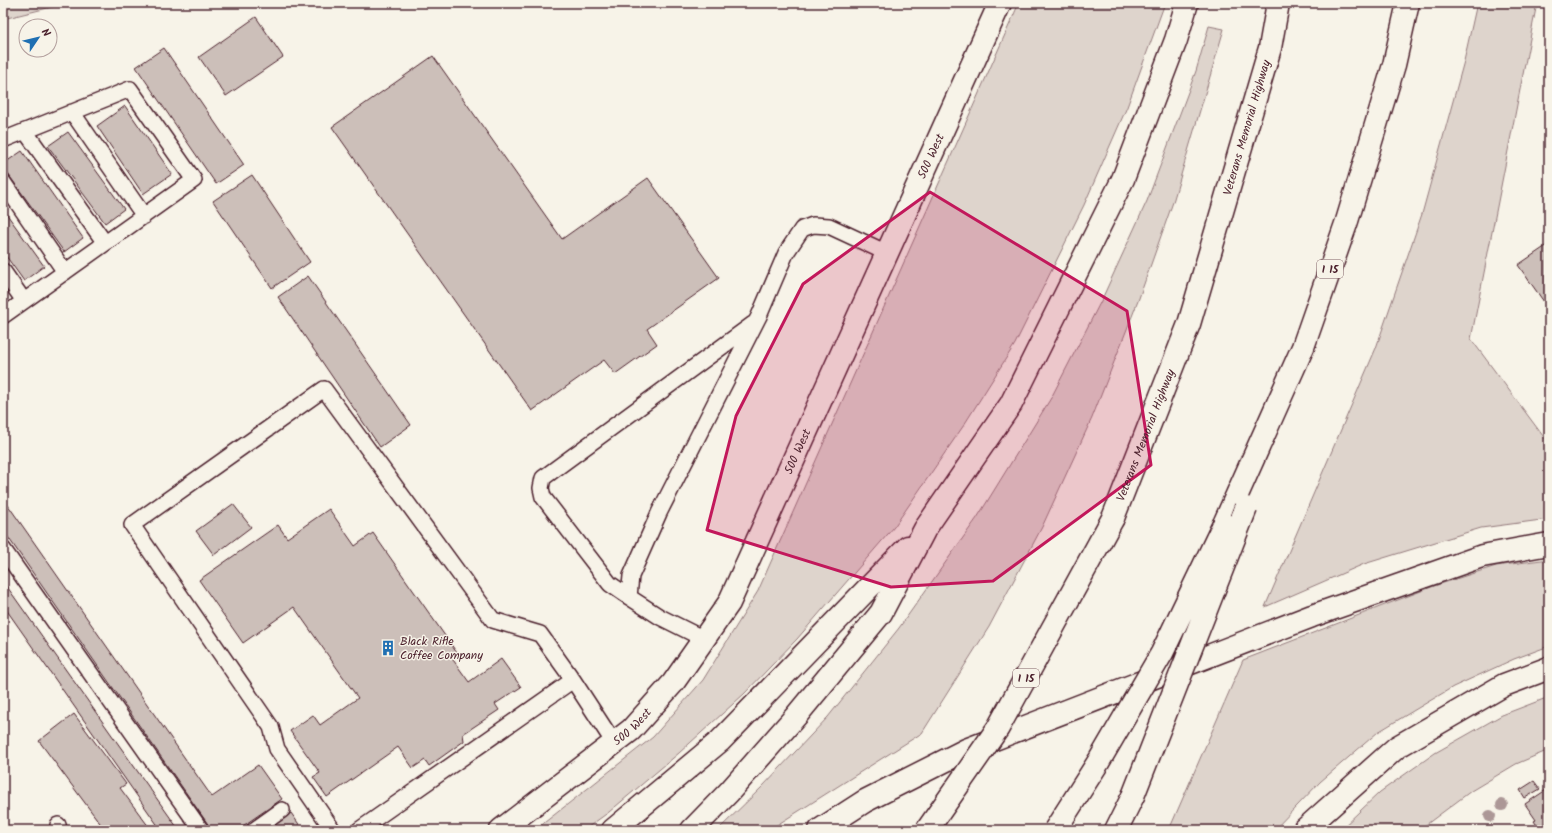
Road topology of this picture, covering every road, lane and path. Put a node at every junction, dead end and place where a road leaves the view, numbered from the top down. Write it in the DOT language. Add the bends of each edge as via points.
graph roads {
  1 [pos="1000,3"];
  2 [pos="1187,3"];
  3 [pos="1278,3"];
  4 [pos="1408,3"];
  5 [pos="72,112"];
  6 [pos="25,131"];
  7 [pos="3,140"];
  8 [pos="3,182"];
  9 [pos="144,216"];
  10 [pos="105,244"];
  11 [pos="887,253"];
  12 [pos="3,271"];
  13 [pos="65,272"];
  14 [pos="24,301"];
  15 [pos="3,316"];
  16 [pos="755,323"];
  17 [pos="1304,347"];
  18 [pos="925,529"];
  19 [pos="1549,544"];
  20 [pos="3,549"];
  21 [pos="629,597"];
  22 [pos="704,639"];
  23 [pos="1549,668"];
  24 [pos="573,680"];
  25 [pos="614,743"];
  26 [pos="282,810"];
  27 [pos="201,830"];
  28 [pos="254,830"];
  29 [pos="333,830"];
  30 [pos="359,830"];
  31 [pos="501,830"];
  32 [pos="613,830"];
  33 [pos="692,830"];
  34 [pos="820,830"];
  35 [pos="927,830"];
  36 [pos="1055,830"];
  37 [pos="1116,830"];
  38 [pos="1304,830"];
  1 -- 11 [label="main road, 500 West"];
  2 -- 18 [label="main road" via="1176,40 1123,179 1036,354 1011,404"];
  3 -- 35 [label="main road, Veterans Memorial Highway / I 15, bridge" via="1270,48 1189,324 1113,518 998,728"];
  4 -- 17 [label="main road, I 15" via="1394,65 1347,221"];
  5 -- 6 [label="lane"];
  5 -- 9 [label="lane"];
  5 -- 9 [label="lane" via="130,89 194,180"];
  6 -- 7 [label="lane"];
  6 -- 10 [label="lane"];
  8 -- 13 [label="lane"];
  9 -- 10 [label="lane"];
  10 -- 13 [label="lane"];
  11 -- 16 [label="lane" via="829,226 813,226 802,230 786,253"];
  11 -- 22 [label="main road, 500 West" via="729,603"];
  12 -- 14 [label="lane"];
  13 -- 14 [label="lane"];
  14 -- 15 [label="lane"];
  16 -- 21 [label="lane" via="659,513 631,576"];
  16 -- 21 [label="lane" via="543,478 543,497 610,584"];
  17 -- 36 [label="main road, I 15, bridge" via="1162,653"];
  17 -- 37 [label="main road, bridge" via="1246,508 1133,796"];
  18 -- 32 [label="main road" via="720,741"];
  18 -- 33 [label="main road" via="881,613 796,716"];
  19 -- 34 [label="main road" via="1482,556 1320,613 966,750 865,800"];
  20 -- 27 [label="lane"];
  21 -- 22 [label="lane" via="660,617"];
  22 -- 25 [label="main road, 500 West" via="673,682 631,730"];
  23 -- 38 [label="main road" via="1504,685 1397,748"];
  24 -- 25 [label="lane"];
  24 -- 29 [label="lane" via="540,634 493,620 324,389 132,525 271,727 277,749"];
  24 -- 30 [label="lane"];
  25 -- 31 [label="main road, 500 West"];
  26 -- 28 [label="lane"];
}
